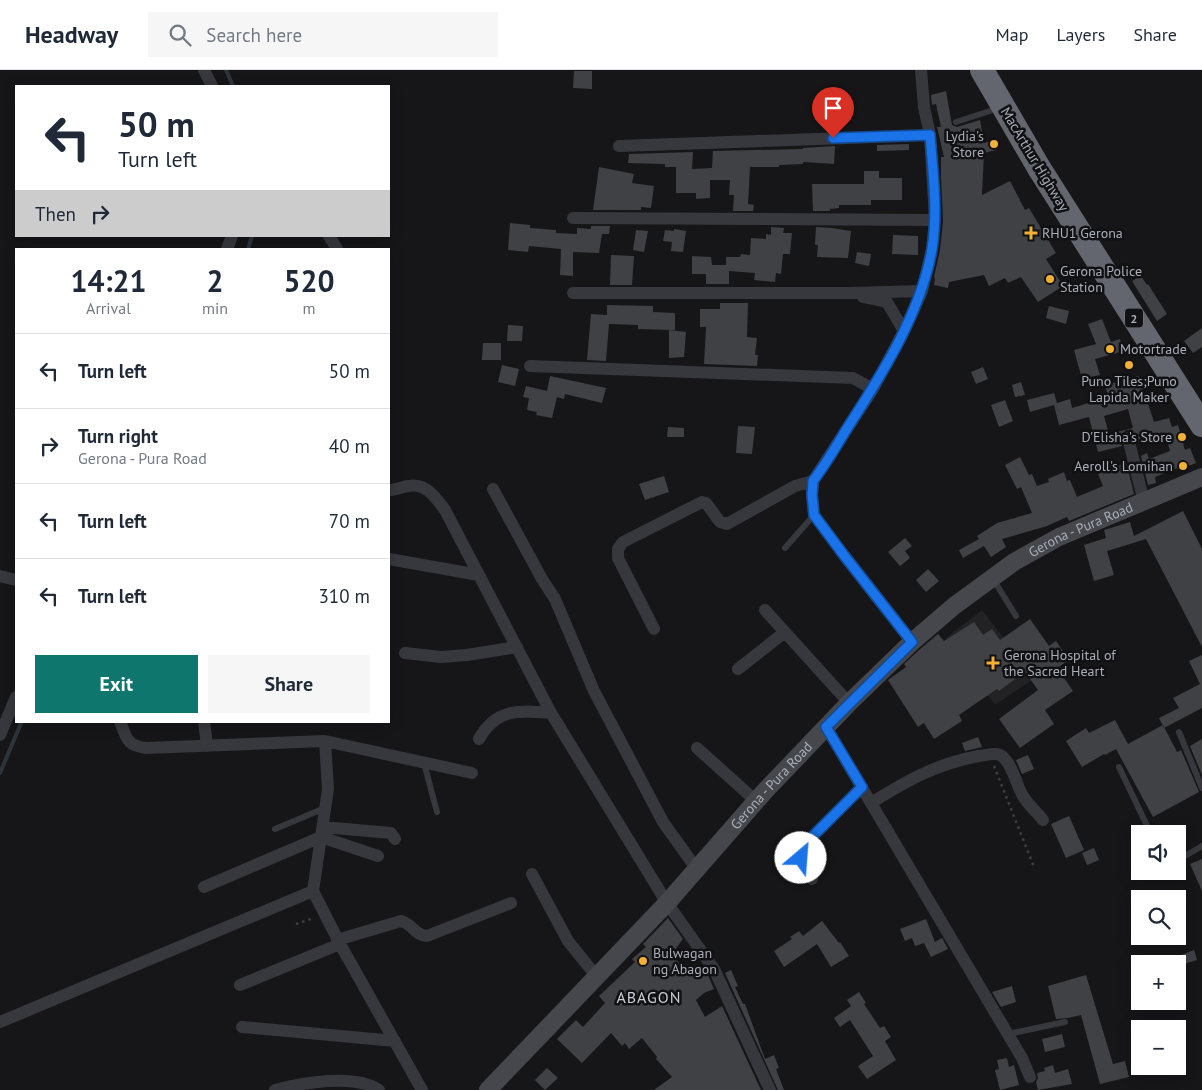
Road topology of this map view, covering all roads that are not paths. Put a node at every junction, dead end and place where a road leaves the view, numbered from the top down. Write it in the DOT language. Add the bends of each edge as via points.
graph roads {
  1 [pos="204,70"];
  2 [pos="921,70"];
  3 [pos="982,70"];
  4 [pos="212,85"];
  5 [pos="1002,107"];
  6 [pos="956,122"];
  7 [pos="930,135"];
  8 [pos="619,146"];
  9 [pos="573,218"];
  10 [pos="935,220"];
  11 [pos="922,291"];
  12 [pos="573,293"];
  13 [pos="850,293"];
  14 [pos="904,330"];
  15 [pos="530,366"];
  16 [pos="873,389"];
  17 [pos="1202,425"];
  18 [pos="1128,438"];
  19 [pos="1202,477"];
  20 [pos="813,481"];
  21 [pos="493,489"];
  22 [pos="390,490"];
  23 [pos="1144,502"];
  24 [pos="814,515"];
  25 [pos="785,548"];
  26 [pos="390,558"];
  27 [pos="479,575"];
  28 [pos="0,576"];
  29 [pos="992,578"];
  30 [pos="15,580"];
  31 [pos="765,610"];
  32 [pos="1016,616"];
  33 [pos="654,629"];
  34 [pos="785,632"];
  35 [pos="912,642"];
  36 [pos="517,647"];
  37 [pos="404,653"];
  38 [pos="738,669"];
  39 [pos="15,699"];
  40 [pos="849,703"];
  41 [pos="551,713"];
  42 [pos="121,723"];
  43 [pos="204,723"];
  44 [pos="826,727"];
  45 [pos="1180,732"];
  46 [pos="0,735"];
  47 [pos="479,739"];
  48 [pos="325,741"];
  49 [pos="207,746"];
  50 [pos="697,748"];
  51 [pos="424,763"];
  52 [pos="1119,768"];
  53 [pos="472,773"];
  54 [pos="862,787"];
  55 [pos="1202,788"];
  56 [pos="756,801"];
  57 [pos="871,803"];
  58 [pos="326,808"];
  59 [pos="437,812"];
  60 [pos="1043,820"];
  61 [pos="1147,825"];
  62 [pos="275,829"];
  63 [pos="322,832"];
  64 [pos="395,839"];
  65 [pos="1202,846"];
  66 [pos="1186,855"];
  67 [pos="378,856"];
  68 [pos="696,868"];
  69 [pos="532,874"];
  70 [pos="812,879"];
  71 [pos="204,887"];
  72 [pos="313,891"];
  73 [pos="667,903"];
  74 [pos="511,904"];
  75 [pos="339,942"];
  76 [pos="597,977"];
  77 [pos="240,985"];
  78 [pos="0,1022"];
  79 [pos="1065,1022"];
  80 [pos="242,1027"];
  81 [pos="1008,1034"];
  82 [pos="395,1041"];
  83 [pos="1030,1076"];
  84 [pos="275,1090"];
  85 [pos="379,1090"];
  86 [pos="422,1090"];
  87 [pos="488,1090"];
  88 [pos="770,1090"];
  1 -- 4 [label="street"];
  2 -- 7 [label="street"];
  3 -- 5 [label="highway, MacArthur Highway / 2"];
  5 -- 6 [label="lane"];
  5 -- 17 [label="highway, MacArthur Highway / 2"];
  7 -- 8 [label="street"];
  7 -- 10 [label="street"];
  9 -- 10 [label="street"];
  10 -- 11 [label="street"];
  11 -- 13 [label="street"];
  11 -- 14 [label="street"];
  12 -- 13 [label="street"];
  13 -- 14 [label="street" via="887,302"];
  14 -- 16 [label="street"];
  15 -- 16 [label="street" via="853,378"];
  16 -- 20 [label="street"];
  18 -- 23 [label="street"];
  19 -- 23 [label="main road, Gerona - Pura Road"];
  20 -- 24 [label="street"];
  20 -- 33 [label="street" via="795,486 727,524 720,522 702,502 623,542 618,549 618,558"];
  21 -- 68 [label="street" via="555,599 594,691 663,822"];
  22 -- 27 [label="street" via="418,486 433,493"];
  23 -- 29 [label="main road, Gerona - Pura Road" via="1059,537"];
  24 -- 25 [label="lane"];
  24 -- 35 [label="street"];
  26 -- 27 [label="street"];
  27 -- 36 [label="street"];
  28 -- 30 [label="street"];
  29 -- 32 [label="lane"];
  29 -- 35 [label="main road, Gerona - Pura Road"];
  31 -- 34 [label="street"];
  34 -- 38 [label="street"];
  34 -- 40 [label="street"];
  35 -- 40 [label="main road, Gerona - Pura Road"];
  36 -- 37 [label="street" via="441,657"];
  36 -- 41 [label="street"];
  39 -- 46 [label="street"];
  40 -- 44 [label="main road, Gerona - Pura Road"];
  41 -- 47 [label="street" via="512,712 486,726"];
  41 -- 73 [label="street"];
  42 -- 49 [label="street" via="126,739 134,746"];
  43 -- 49 [label="street"];
  44 -- 54 [label="street"];
  44 -- 56 [label="main road, Gerona - Pura Road"];
  45 -- 55 [label="lane"];
  48 -- 49 [label="street"];
  48 -- 51 [label="street"];
  48 -- 58 [label="street"];
  50 -- 56 [label="street"];
  51 -- 53 [label="street"];
  51 -- 59 [label="lane"];
  52 -- 61 [label="lane"];
  54 -- 57 [label="street"];
  54 -- 70 [label="street" via="802,847 801,858"];
  56 -- 68 [label="main road, Gerona - Pura Road"];
  57 -- 60 [label="street" via="932,769 995,753 1004,757 1023,797"];
  57 -- 81 [label="street"];
  58 -- 62 [label="lane"];
  58 -- 63 [label="street"];
  63 -- 64 [label="street" via="391,833"];
  63 -- 67 [label="street"];
  63 -- 71 [label="street"];
  63 -- 72 [label="street"];
  65 -- 66 [label="lane"];
  68 -- 73 [label="main road, Gerona - Pura Road"];
  69 -- 76 [label="street" via="565,935"];
  72 -- 75 [label="street"];
  72 -- 78 [label="street"];
  73 -- 76 [label="main road, Gerona - Pura Road"];
  73 -- 88 [label="street" via="714,968"];
  74 -- 75 [label="street" via="427,936 419,935 401,921"];
  75 -- 77 [label="street"];
  75 -- 82 [label="street"];
  76 -- 87 [label="main road, Gerona - Pura Road"];
  79 -- 81 [label="lane"];
  80 -- 82 [label="street"];
  81 -- 83 [label="street"];
  82 -- 86 [label="street"];
  84 -- 85 [label="street" via="324,1081 353,1082"];
}
